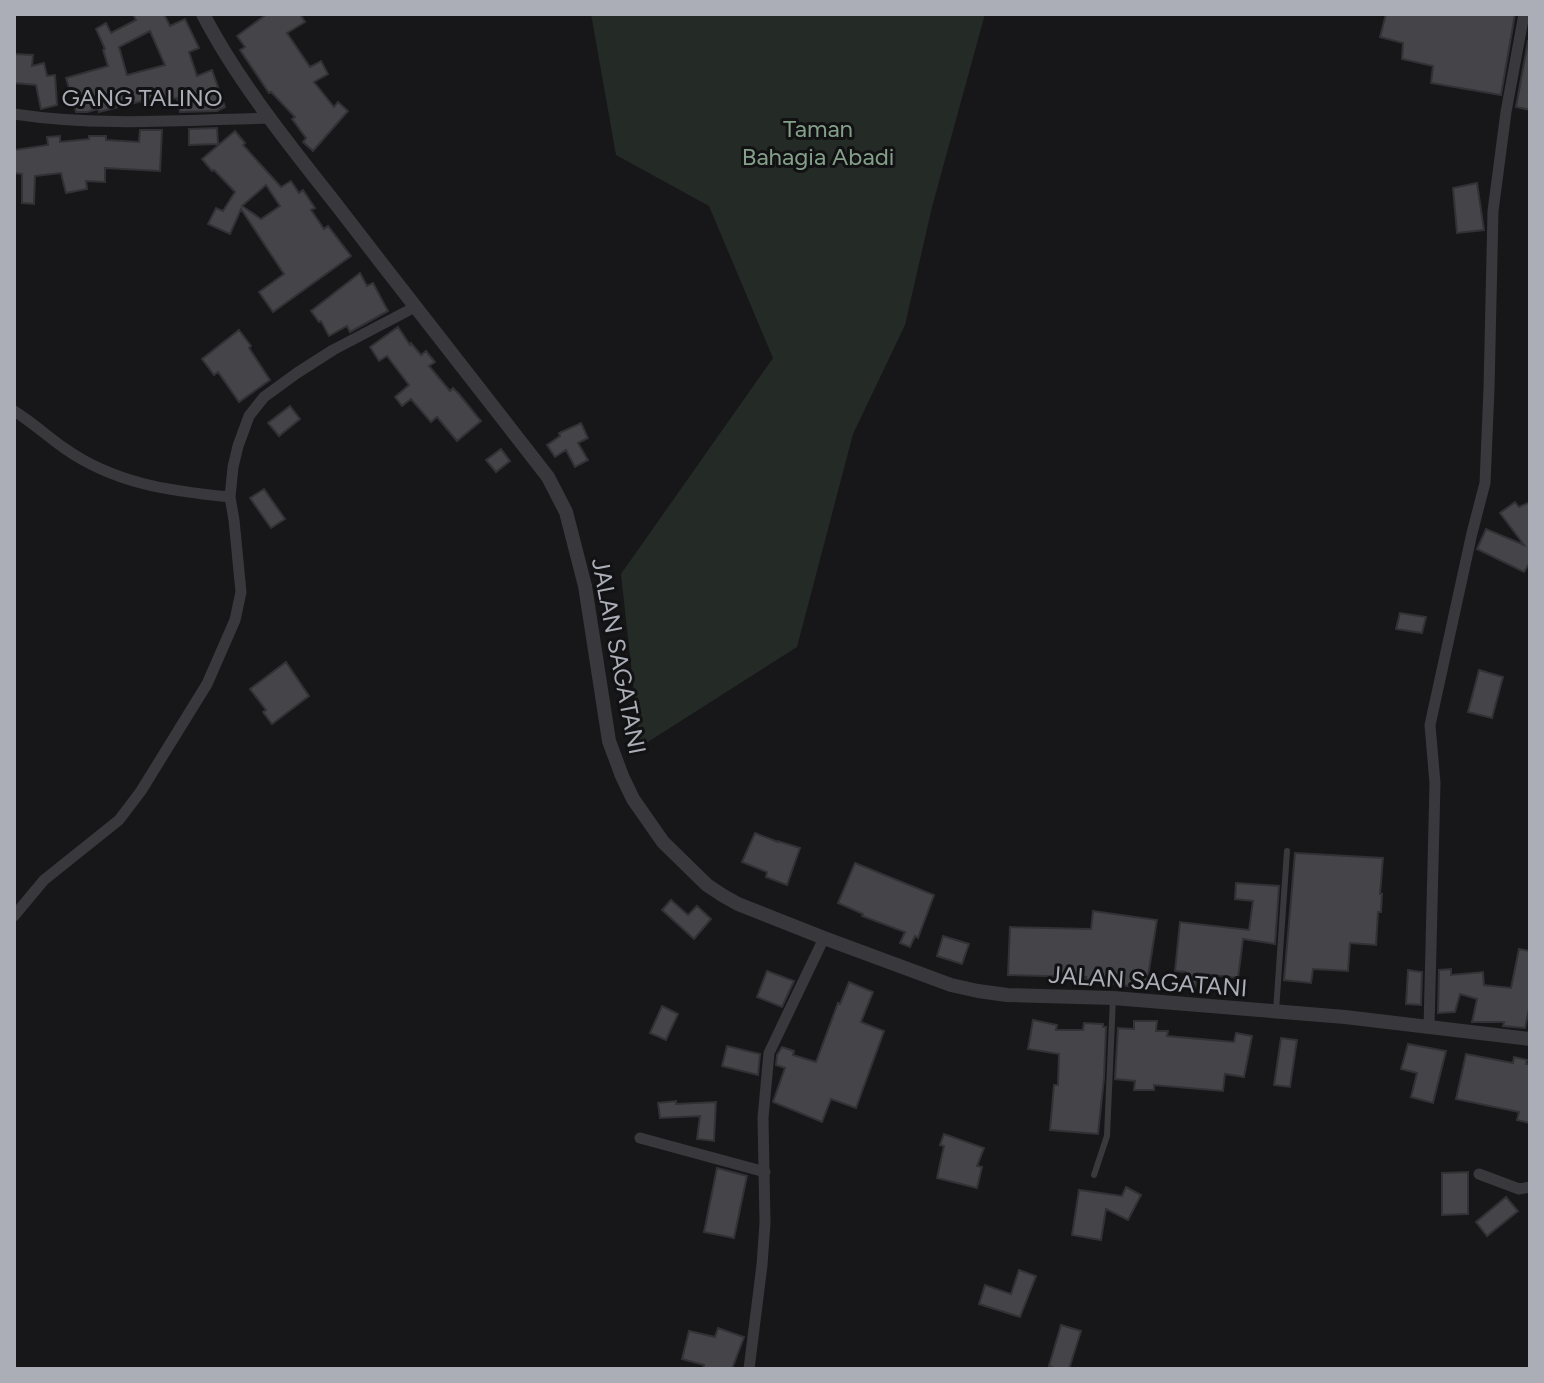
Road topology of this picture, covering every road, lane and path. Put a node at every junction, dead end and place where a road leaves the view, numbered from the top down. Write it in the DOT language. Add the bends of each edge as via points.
graph roads {
  1 [pos="203,14"];
  2 [pos="1524,14"];
  3 [pos="14,114"];
  4 [pos="271,118"];
  5 [pos="415,307"];
  6 [pos="14,411"];
  7 [pos="230,497"];
  8 [pos="1287,851"];
  9 [pos="14,916"];
  10 [pos="824,938"];
  11 [pos="1113,998"];
  12 [pos="1276,1012"];
  13 [pos="1429,1028"];
  14 [pos="1530,1039"];
  15 [pos="640,1138"];
  16 [pos="765,1172"];
  17 [pos="1479,1174"];
  18 [pos="1094,1175"];
  19 [pos="1530,1187"];
  20 [pos="749,1369"];
  1 -- 4 [label="street, JALAN SAGATANI"];
  2 -- 13 [label="street" via="1493,211 1485,483 1430,725 1435,783"];
  3 -- 4 [label="street, GANG TALINO" via="120,121"];
  4 -- 5 [label="street, JALAN SAGATANI"];
  5 -- 7 [label="street" via="333,350 264,397 249,416 238,446"];
  5 -- 10 [label="street, JALAN SAGATANI" via="539,464 566,512 585,586 609,741 646,821 685,865 722,895"];
  6 -- 7 [label="street" via="64,449 132,481"];
  7 -- 9 [label="street" via="241,592 235,620 207,684 119,820 44,880"];
  8 -- 12 [label="lane"];
  10 -- 11 [label="street, JALAN SAGATANI" via="978,991"];
  10 -- 16 [label="street" via="769,1053"];
  11 -- 12 [label="street, JALAN SAGATANI"];
  11 -- 18 [label="lane" via="1107,1136"];
  12 -- 13 [label="street, JALAN SAGATANI"];
  13 -- 14 [label="street, JALAN SAGATANI"];
  15 -- 16 [label="street"];
  16 -- 20 [label="street" via="762,1265"];
  17 -- 19 [label="street" via="1519,1189"];
}
